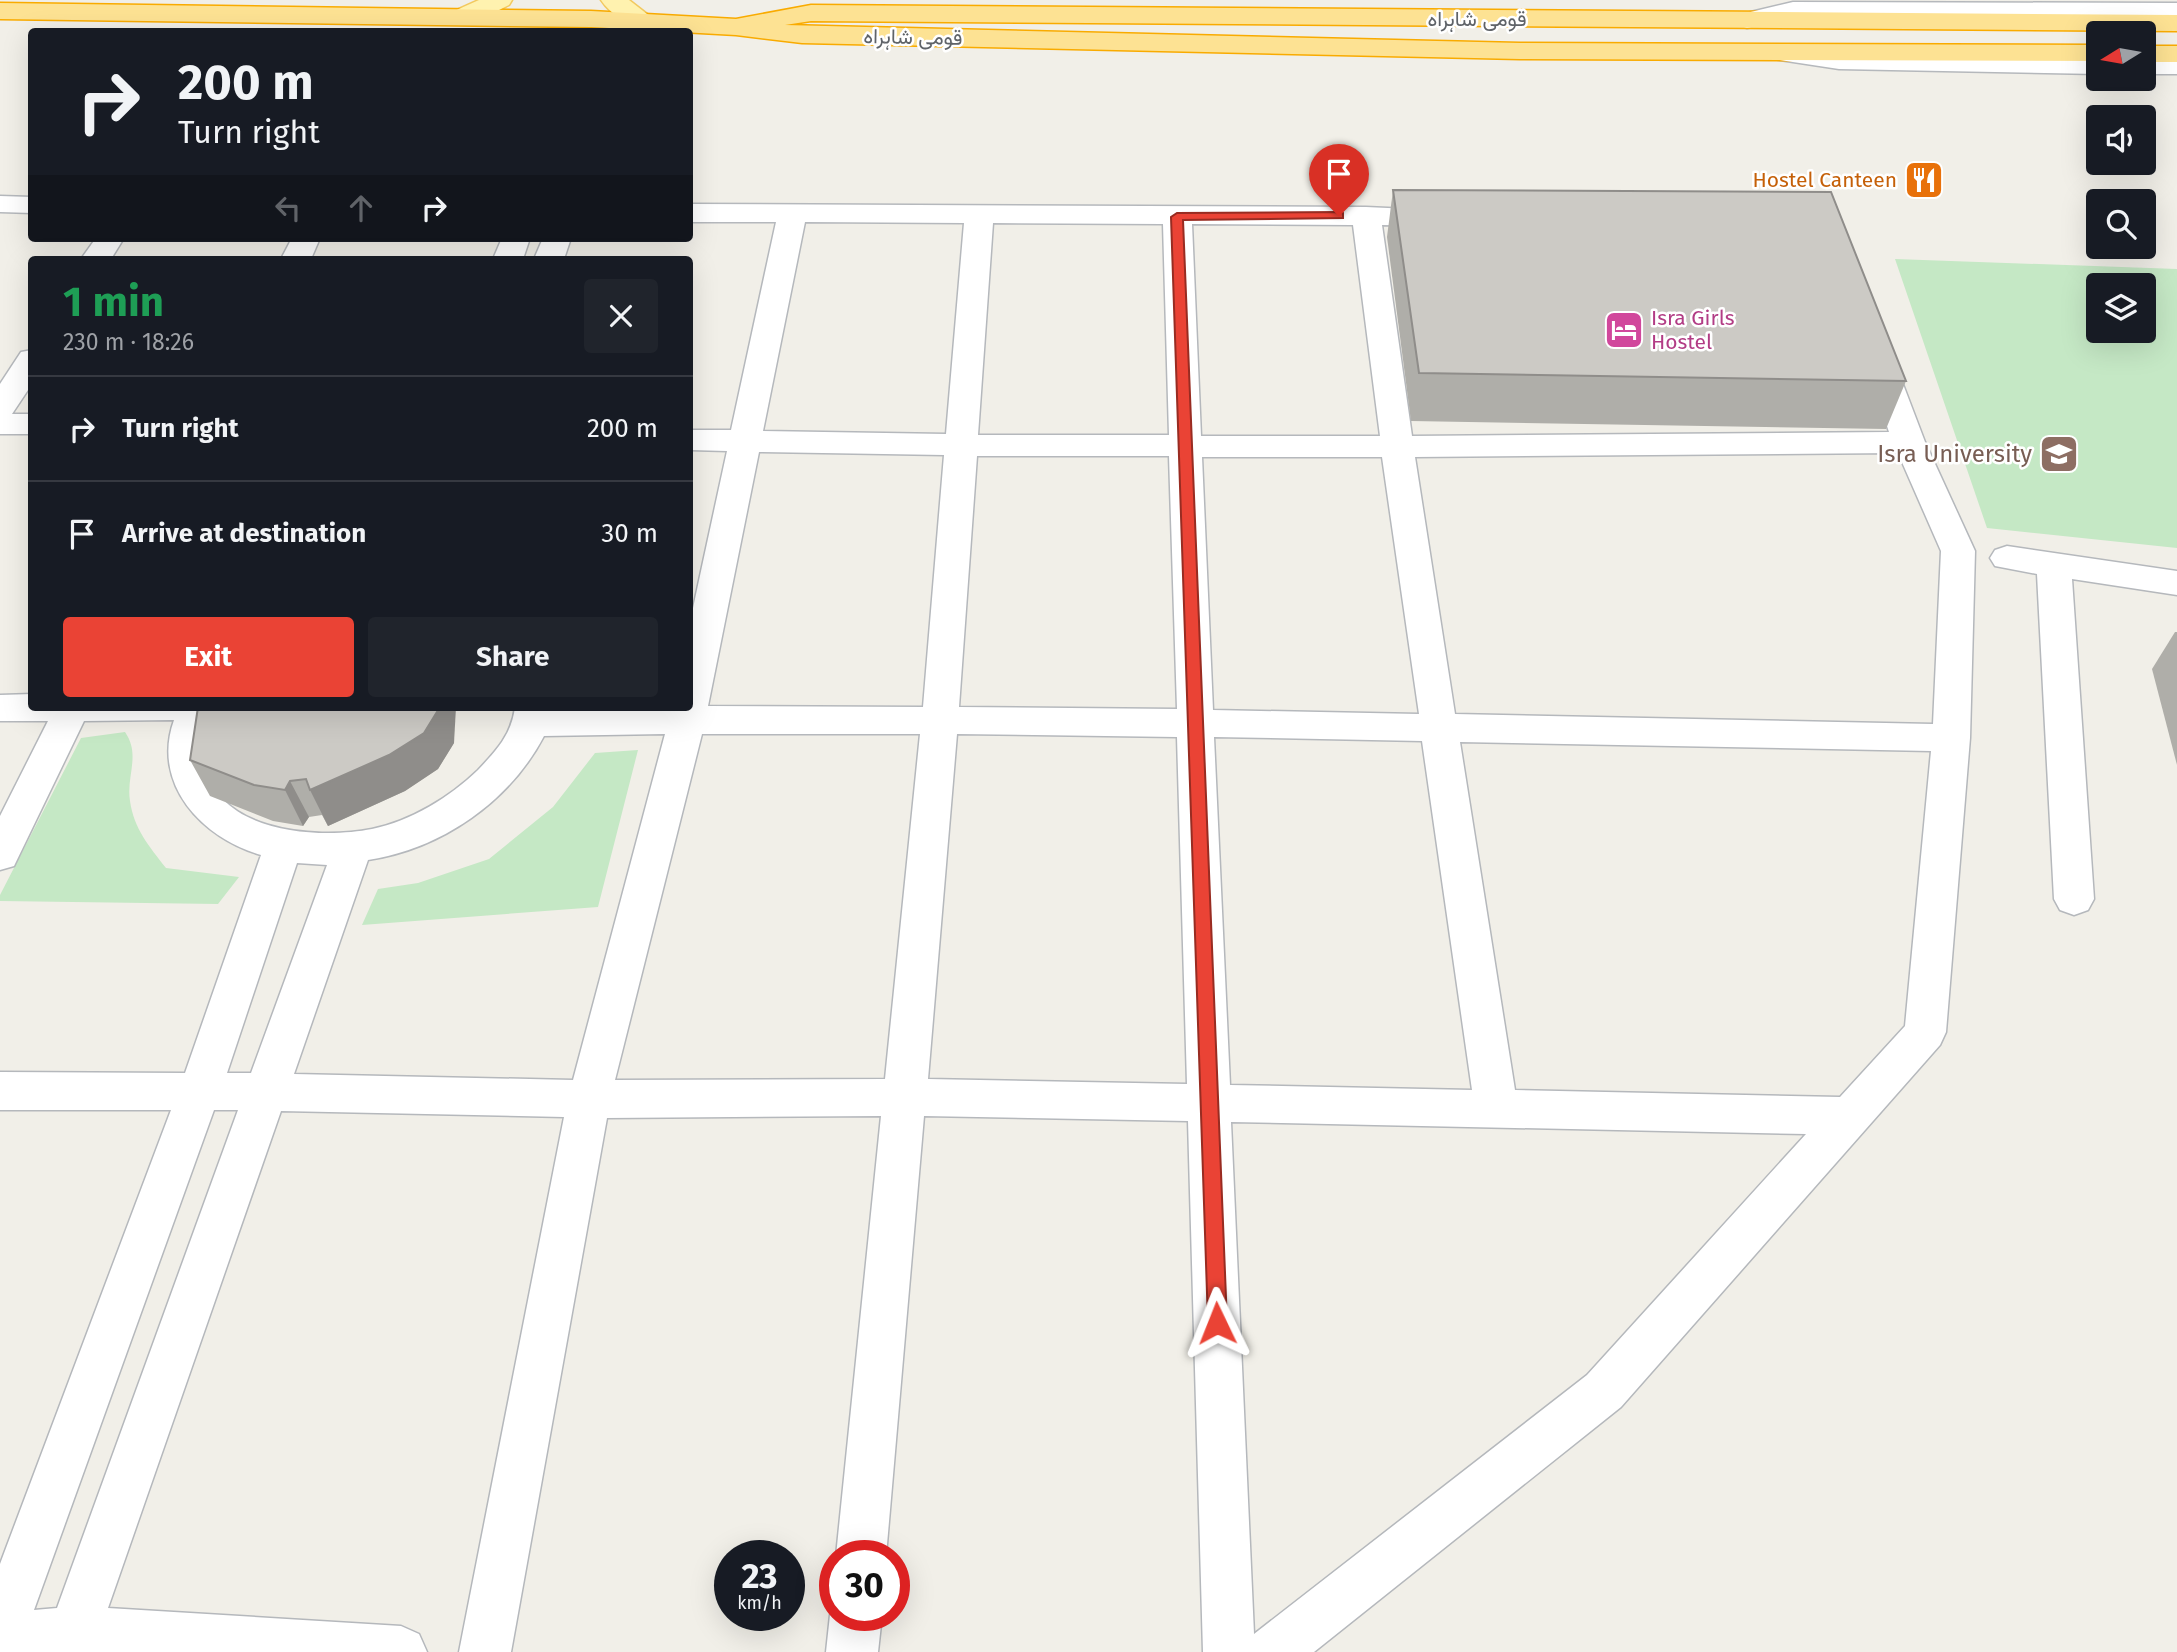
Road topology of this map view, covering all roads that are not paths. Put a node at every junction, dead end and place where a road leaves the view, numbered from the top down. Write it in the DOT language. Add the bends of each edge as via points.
graph roads {
  1 [pos="500,0"];
  2 [pos="613,0"];
  3 [pos="0,10"];
  4 [pos="2177,11"];
  5 [pos="461,17"];
  6 [pos="1747,20"];
  7 [pos="1989,21"];
  8 [pos="2177,23"];
  9 [pos="635,24"];
  10 [pos="589,25"];
  11 [pos="736,27"];
  12 [pos="2013,52"];
  13 [pos="1772,53"];
  14 [pos="2086,53"];
  15 [pos="2086,66"];
  16 [pos="0,204"];
  17 [pos="28,205"];
  18 [pos="693,213"];
  19 [pos="792,215"];
  20 [pos="979,216"];
  21 [pos="1366,216"];
  22 [pos="1177,217"];
  23 [pos="1475,218"];
  24 [pos="1867,326"];
  25 [pos="28,365"];
  26 [pos="0,408"];
  27 [pos="0,424"];
  28 [pos="28,424"];
  29 [pos="693,440"];
  30 [pos="1909,442"];
  31 [pos="744,443"];
  32 [pos="961,445"];
  33 [pos="1185,446"];
  34 [pos="1397,447"];
  35 [pos="2007,558"];
  36 [pos="2054,565"];
  37 [pos="2177,583"];
  38 [pos="693,690"];
  39 [pos="0,708"];
  40 [pos="28,708"];
  41 [pos="72,711"];
  42 [pos="197,711"];
  43 [pos="689,711"];
  44 [pos="533,714"];
  45 [pos="687,719"];
  46 [pos="940,722"];
  47 [pos="1196,723"];
  48 [pos="1439,729"];
  49 [pos="1951,738"];
  50 [pos="283,847"];
  51 [pos="353,847"];
  52 [pos="0,855"];
  53 [pos="2074,899"];
  54 [pos="0,1091"];
  55 [pos="200,1091"];
  56 [pos="265,1092"];
  57 [pos="906,1097"];
  58 [pos="589,1099"];
  59 [pos="1209,1103"];
  60 [pos="1496,1109"];
  61 [pos="1848,1116"];
  62 [pos="863,1540"];
  63 [pos="854,1631"];
  64 [pos="0,1632"];
  65 [pos="0,1639"];
  66 [pos="70,1642"];
  67 [pos="401,1652"];
  68 [pos="485,1652"];
  69 [pos="852,1652"];
  70 [pos="1230,1652"];
  71 [pos="1273,1652"];
  1 -- 5 [label="main road"];
  2 -- 9 [label="main road"];
  3 -- 5 [label="highway, قومی شاہراہ"];
  4 -- 6 [label="street" via="1793,10"];
  5 -- 10 [label="highway, قومی شاہراہ"];
  6 -- 7 [label="highway, قومی شاہراہ"];
  6 -- 11 [label="highway, قومی شاہراہ" via="811,13"];
  7 -- 8 [label="highway, قومی شاہراہ"];
  7 -- 12 [label="highway"];
  9 -- 10 [label="highway, قومی شاہراہ"];
  9 -- 11 [label="highway, قومی شاہراہ"];
  11 -- 13 [label="highway, قومی شاہراہ" via="802,35"];
  12 -- 13 [label="highway, قومی شاہراہ"];
  12 -- 14 [label="highway, قومی شاہراہ"];
  13 -- 15 [label="street" via="1839,61"];
  16 -- 17 [label="street"];
  18 -- 19 [label="street"];
  19 -- 20 [label="street"];
  19 -- 31 [label="street"];
  20 -- 22 [label="street"];
  20 -- 32 [label="street"];
  21 -- 22 [label="street"];
  21 -- 23 [label="street"];
  21 -- 34 [label="street"];
  22 -- 33 [label="street"];
  24 -- 30 [label="street"];
  25 -- 26 [label="street"];
  27 -- 28 [label="street"];
  29 -- 31 [label="street"];
  30 -- 34 [label="street"];
  30 -- 49 [label="street" via="1958,551"];
  31 -- 32 [label="street"];
  31 -- 38 [label="street"];
  32 -- 33 [label="street"];
  32 -- 46 [label="street"];
  33 -- 34 [label="street"];
  33 -- 47 [label="street"];
  34 -- 48 [label="street"];
  35 -- 36 [label="street"];
  36 -- 37 [label="street"];
  36 -- 53 [label="street"];
  39 -- 40 [label="street"];
  41 -- 52 [label="street"];
  42 -- 50 [label="street" via="187,743 190,778 208,809 240,833"];
  43 -- 45 [label="street"];
  44 -- 45 [label="street"];
  44 -- 51 [label="street" via="519,747 492,782 453,812 405,835"];
  45 -- 46 [label="street"];
  45 -- 58 [label="street"];
  46 -- 47 [label="street"];
  46 -- 57 [label="street"];
  47 -- 48 [label="street"];
  47 -- 59 [label="street"];
  48 -- 49 [label="street"];
  48 -- 60 [label="street"];
  49 -- 61 [label="street" via="1925,1032"];
  50 -- 51 [label="street"];
  50 -- 55 [label="street"];
  51 -- 56 [label="street"];
  54 -- 55 [label="street"];
  55 -- 56 [label="street"];
  55 -- 64 [label="street"];
  56 -- 58 [label="street"];
  56 -- 66 [label="street"];
  57 -- 58 [label="street"];
  57 -- 59 [label="street"];
  57 -- 62 [label="street"];
  58 -- 68 [label="street"];
  59 -- 60 [label="street"];
  59 -- 70 [label="street"];
  60 -- 61 [label="street"];
  61 -- 71 [label="street" via="1604,1391"];
  63 -- 69 [label="street"];
  65 -- 66 [label="street"];
  66 -- 67 [label="street"];
}
